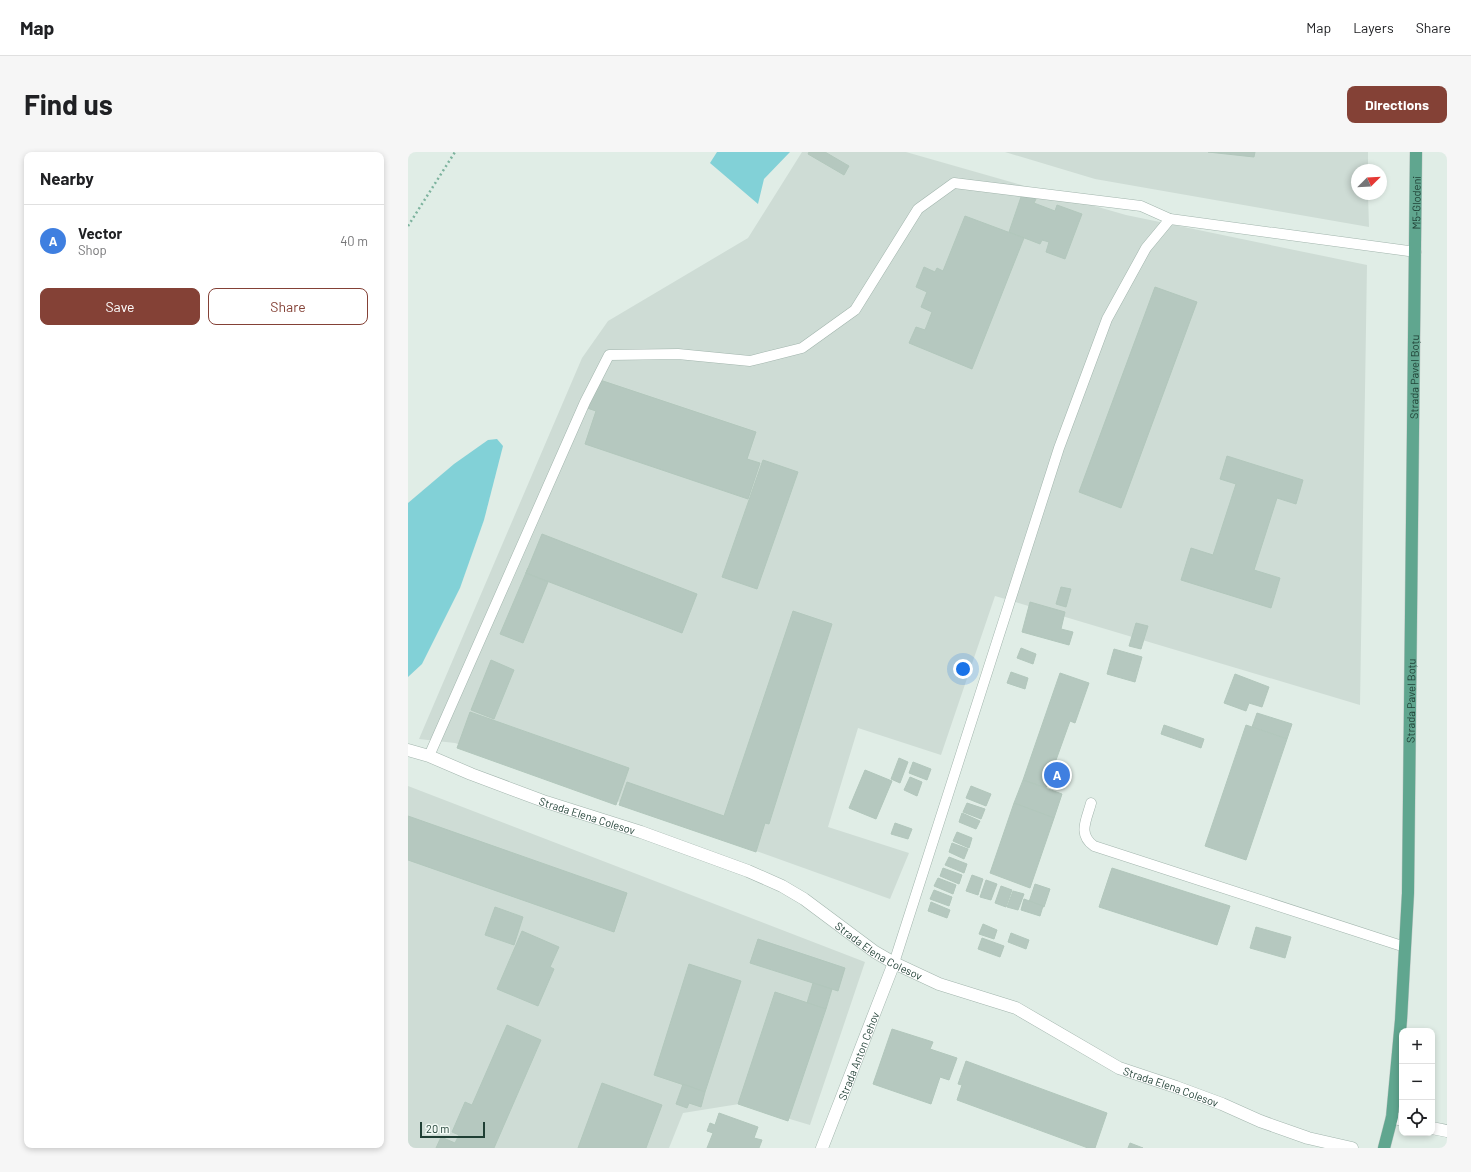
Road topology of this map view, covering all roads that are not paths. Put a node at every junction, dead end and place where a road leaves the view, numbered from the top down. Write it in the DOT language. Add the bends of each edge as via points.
graph roads {
  1 [pos="1416,152"];
  2 [pos="1170,218"];
  3 [pos="1416,252"];
  4 [pos="408,750"];
  5 [pos="429,756"];
  6 [pos="1091,803"];
  7 [pos="1405,947"];
  8 [pos="894,962"];
  9 [pos="1397,1119"];
  10 [pos="1435,1129"];
  11 [pos="1447,1132"];
  12 [pos="822,1148"];
  13 [pos="1352,1148"];
  14 [pos="1384,1148"];
  1 -- 3 [label="main road, M5-Glodeni"];
  2 -- 3 [label="lane"];
  2 -- 5 [label="lane" via="1141,206 954,184 918,209 854,310 802,348 750,361 678,354 609,355 585,402"];
  2 -- 8 [label="lane" via="1146,248 1107,319 1058,448"];
  3 -- 7 [label="main road, Strada Pavel Boțu" via="1408,894"];
  4 -- 5 [label="street, Strada Elena Colesov"];
  5 -- 8 [label="street, Strada Elena Colesov" via="546,802 641,832 782,886 875,952"];
  6 -- 7 [label="lane" via="1084,836 1094,846"];
  7 -- 9 [label="main road, Strada Pavel Boțu"];
  8 -- 12 [label="street, Strada Anton Cehov"];
  8 -- 13 [label="street, Strada Elena Colesov" via="939,984 1016,1008 1119,1068 1222,1104 1308,1138"];
  9 -- 14 [label="main road, Strada Pavel Boțu"];
  10 -- 11 [label="street"];
}
